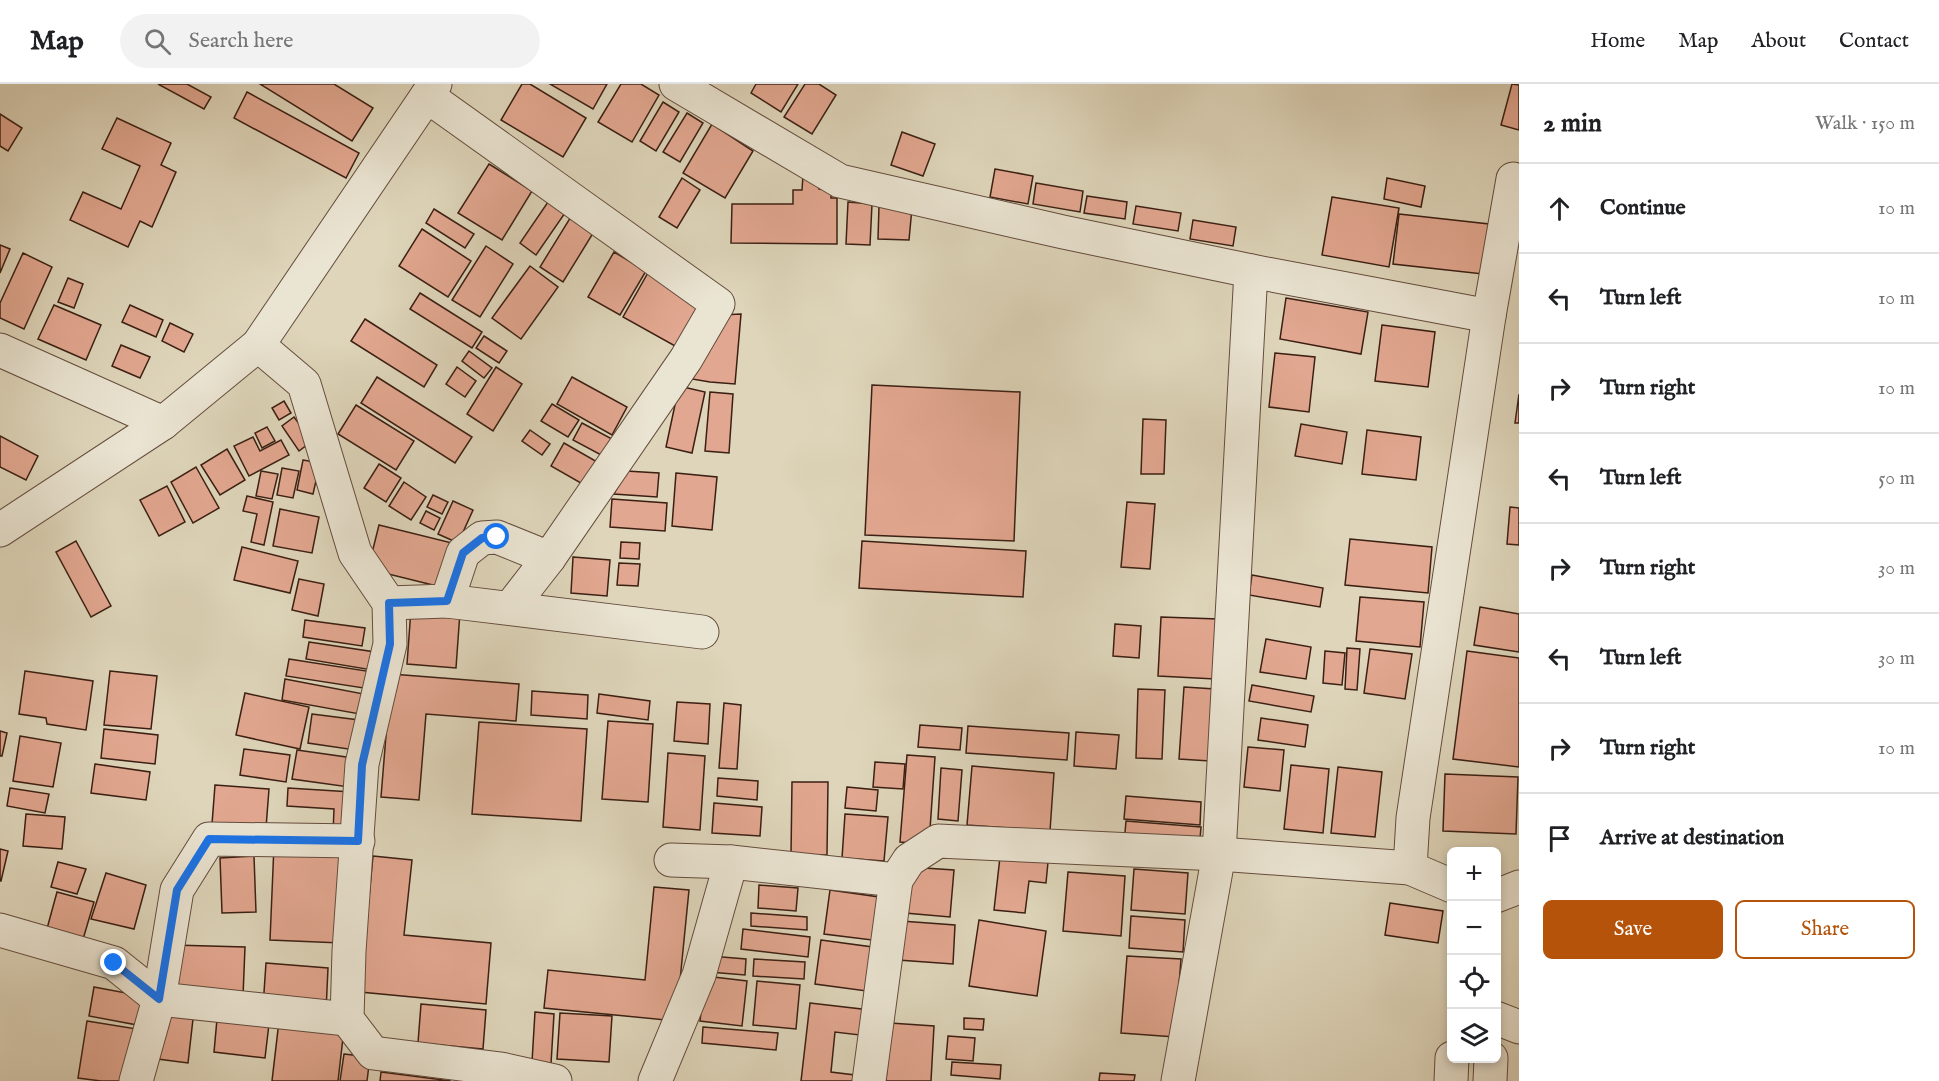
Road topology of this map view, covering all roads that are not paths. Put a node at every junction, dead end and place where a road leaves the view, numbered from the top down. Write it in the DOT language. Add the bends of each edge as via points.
graph roads {
  1 [pos="676,84"];
  2 [pos="431,90"];
  3 [pos="1513,179"];
  4 [pos="1251,271"];
  5 [pos="1489,316"];
  6 [pos="258,345"];
  7 [pos="0,350"];
  8 [pos="163,423"];
  9 [pos="2,526"];
  10 [pos="549,558"];
  11 [pos="447,601"];
  12 [pos="389,603"];
  13 [pos="510,608"];
  14 [pos="702,632"];
  15 [pos="358,841"];
  16 [pos="1219,854"];
  17 [pos="671,860"];
  18 [pos="731,862"];
  19 [pos="1410,868"];
  20 [pos="896,880"];
  21 [pos="1447,884"];
  22 [pos="1519,887"];
  23 [pos="1501,894"];
  24 [pos="0,930"];
  25 [pos="159,999"];
  26 [pos="347,1019"];
  27 [pos="1501,1020"];
  28 [pos="1519,1027"];
  29 [pos="1452,1063"];
  30 [pos="1491,1063"];
  31 [pos="499,1075"];
  32 [pos="136,1081"];
  33 [pos="555,1081"];
  34 [pos="655,1081"];
  35 [pos="869,1081"];
  36 [pos="1178,1081"];
  37 [pos="1451,1081"];
  38 [pos="1490,1081"];
  1 -- 4 [label="street" via="840,181"];
  2 -- 6 [label="street"];
  2 -- 10 [label="street" via="718,304 686,359"];
  3 -- 5 [label="street"];
  4 -- 5 [label="street"];
  4 -- 16 [label="street"];
  5 -- 19 [label="street" via="1413,818"];
  6 -- 8 [label="street"];
  6 -- 12 [label="street" via="304,384 355,553"];
  7 -- 8 [label="street"];
  8 -- 9 [label="street"];
  10 -- 11 [label="street" via="497,537 482,538 463,553"];
  10 -- 13 [label="street"];
  11 -- 12 [label="street"];
  11 -- 13 [label="street"];
  12 -- 15 [label="street" via="390,644 362,765"];
  13 -- 14 [label="street"];
  15 -- 25 [label="street" via="209,839 177,890"];
  15 -- 26 [label="street"];
  16 -- 19 [label="street"];
  16 -- 20 [label="street" via="938,841 909,860"];
  16 -- 36 [label="street"];
  17 -- 18 [label="street"];
  18 -- 20 [label="street"];
  18 -- 34 [label="street" via="699,975"];
  19 -- 21 [label="street"];
  20 -- 35 [label="street"];
  22 -- 23 [label="street"];
  24 -- 25 [label="street" via="114,963"];
  25 -- 26 [label="street"];
  25 -- 32 [label="street"];
  26 -- 31 [label="street" via="373,1053"];
  27 -- 28 [label="street"];
  29 -- 37 [label="street"];
  30 -- 38 [label="street"];
  31 -- 33 [label="street"];
}
